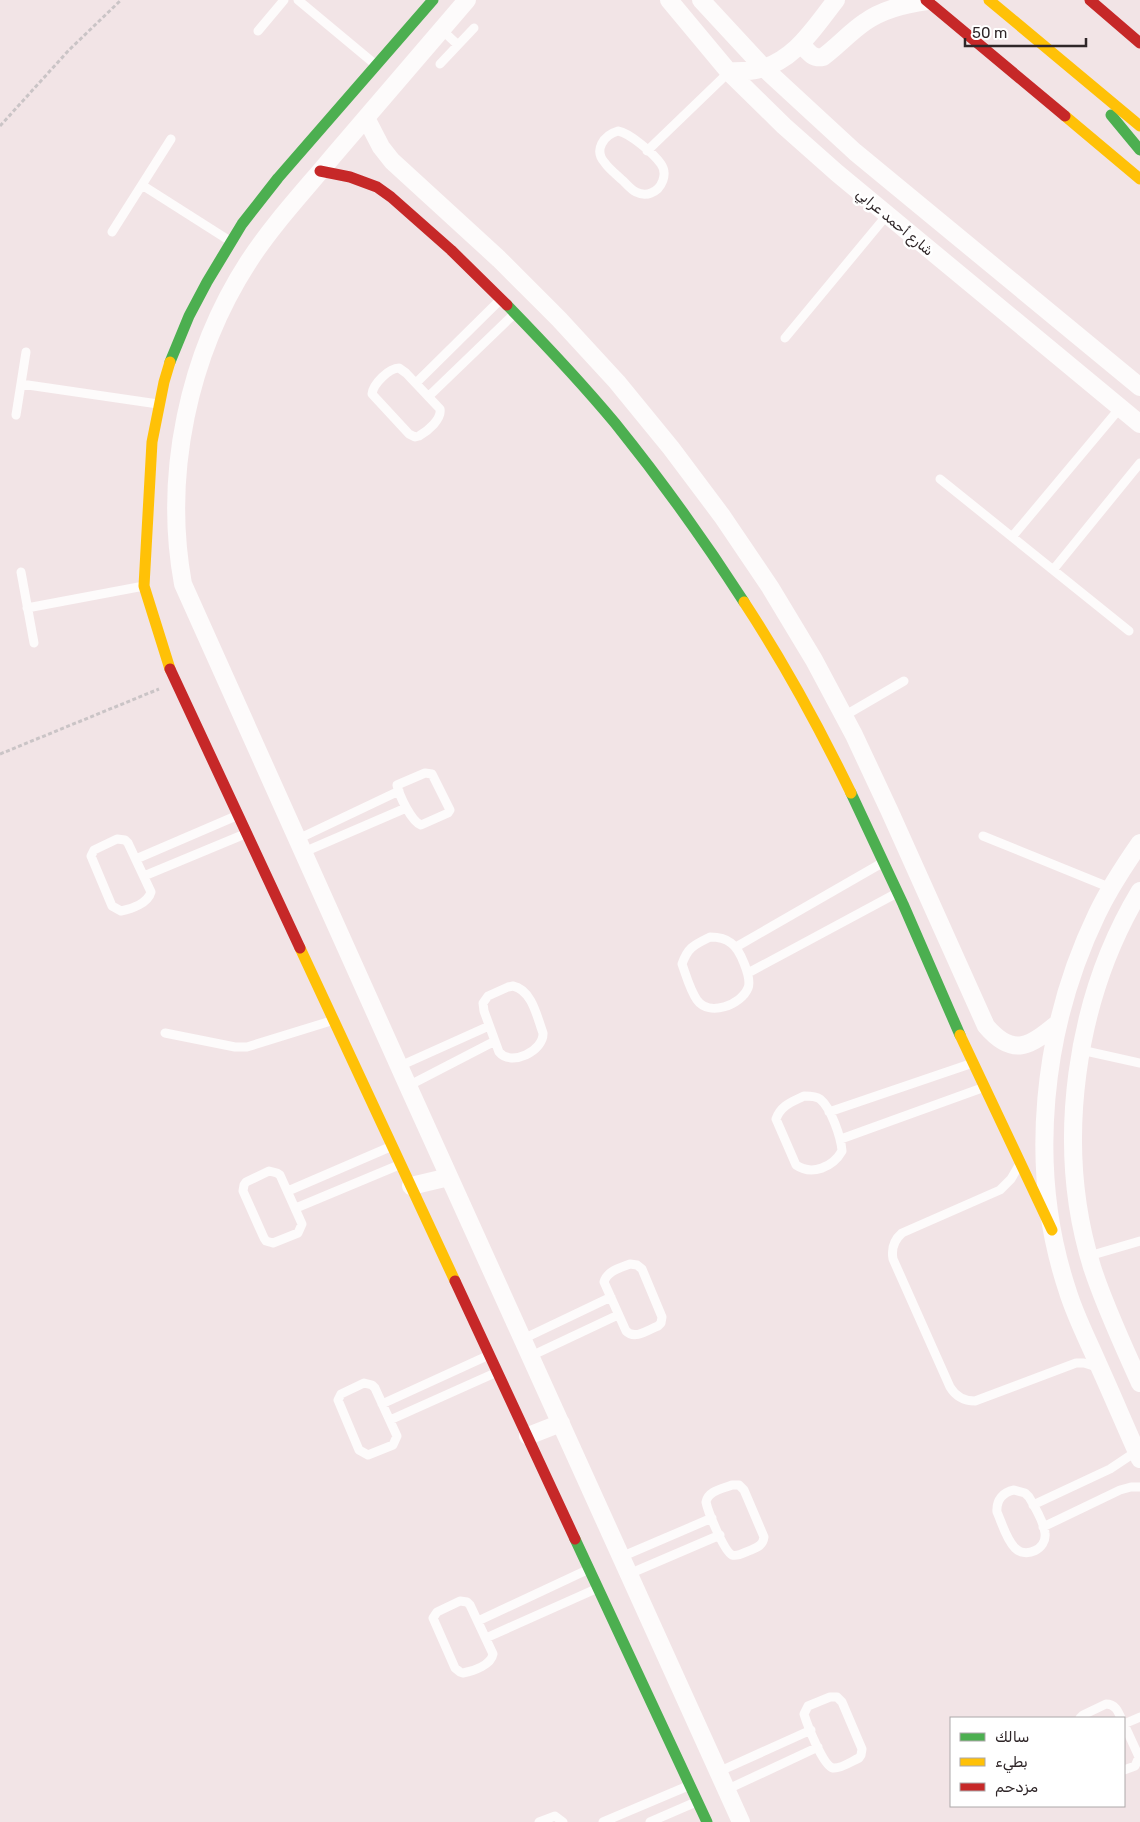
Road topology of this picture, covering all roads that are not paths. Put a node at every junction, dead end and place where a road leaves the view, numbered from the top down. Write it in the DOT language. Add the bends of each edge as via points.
graph roads {
  1 [pos="284,0"];
  2 [pos="298,0"];
  3 [pos="433,0"];
  4 [pos="467,0"];
  5 [pos="669,0"];
  6 [pos="701,0"];
  7 [pos="836,0"];
  8 [pos="927,0"];
  9 [pos="989,0"];
  10 [pos="1090,0"];
  11 [pos="474,28"];
  12 [pos="442,30"];
  13 [pos="258,31"];
  14 [pos="1140,43"];
  15 [pos="458,45"];
  16 [pos="802,45"];
  17 [pos="440,64"];
  18 [pos="376,65"];
  19 [pos="764,68"];
  20 [pos="729,72"];
  21 [pos="1075,72"];
  22 [pos="366,118"];
  23 [pos="1140,126"];
  24 [pos="171,139"];
  25 [pos="1140,150"];
  26 [pos="647,151"];
  27 [pos="855,152"];
  28 [pos="320,171"];
  29 [pos="837,173"];
  30 [pos="1140,180"];
  31 [pos="142,184"];
  32 [pos="887,215"];
  33 [pos="112,232"];
  34 [pos="231,241"];
  35 [pos="501,299"];
  36 [pos="515,313"];
  37 [pos="189,316"];
  38 [pos="215,325"];
  39 [pos="785,338"];
  40 [pos="26,352"];
  41 [pos="416,382"];
  42 [pos="21,384"];
  43 [pos="1140,387"];
  44 [pos="428,396"];
  45 [pos="159,404"];
  46 [pos="1120,408"];
  47 [pos="16,415"];
  48 [pos="1140,424"];
  49 [pos="1140,463"];
  50 [pos="940,479"];
  51 [pos="1012,537"];
  52 [pos="1053,570"];
  53 [pos="21,572"];
  54 [pos="144,586"];
  55 [pos="27,608"];
  56 [pos="1129,631"];
  57 [pos="34,643"];
  58 [pos="904,681"];
  59 [pos="844,716"];
  60 [pos="399,792"];
  61 [pos="406,808"];
  62 [pos="890,812"];
  63 [pos="238,815"];
  64 [pos="867,826"];
  65 [pos="247,834"];
  66 [pos="983,836"];
  67 [pos="1140,843"];
  68 [pos="301,846"];
  69 [pos="136,860"];
  70 [pos="882,863"];
  71 [pos="144,876"];
  72 [pos="1111,888"];
  73 [pos="1140,891"];
  74 [pos="898,893"];
  75 [pos="736,947"];
  76 [pos="748,973"];
  77 [pos="334,1020"];
  78 [pos="1058,1023"];
  79 [pos="490,1026"];
  80 [pos="166,1033"];
  81 [pos="495,1041"];
  82 [pos="1081,1050"];
  83 [pos="972,1063"];
  84 [pos="1140,1064"];
  85 [pos="400,1066"];
  86 [pos="408,1086"];
  87 [pos="984,1088"];
  88 [pos="829,1112"];
  89 [pos="841,1139"];
  90 [pos="392,1146"];
  91 [pos="401,1165"];
  92 [pos="1020,1165"];
  93 [pos="449,1177"];
  94 [pos="411,1186"];
  95 [pos="288,1192"];
  96 [pos="296,1208"];
  97 [pos="1052,1230"];
  98 [pos="1140,1241"];
  99 [pos="1089,1256"];
  100 [pos="611,1298"];
  101 [pos="618,1314"];
  102 [pos="523,1338"];
  103 [pos="490,1354"];
  104 [pos="530,1356"];
  105 [pos="1100,1368"];
  106 [pos="498,1372"];
  107 [pos="1140,1383"];
  108 [pos="382,1404"];
  109 [pos="390,1420"];
  110 [pos="561,1423"];
  111 [pos="528,1436"];
  112 [pos="1138,1455"];
  113 [pos="1140,1488"];
  114 [pos="1033,1505"];
  115 [pos="712,1518"];
  116 [pos="1043,1526"];
  117 [pos="720,1535"];
  118 [pos="621,1557"];
  119 [pos="590,1569"];
  120 [pos="629,1574"];
  121 [pos="598,1588"];
  122 [pos="478,1621"];
  123 [pos="486,1638"];
  124 [pos="1081,1717"];
  125 [pos="1120,1717"];
  126 [pos="1140,1718"];
  127 [pos="1125,1724"];
  128 [pos="1125,1725"];
  129 [pos="811,1730"];
  130 [pos="1136,1740"];
  131 [pos="818,1747"];
  132 [pos="1125,1770"];
  133 [pos="718,1772"];
  134 [pos="690,1784"];
  135 [pos="726,1790"];
  136 [pos="698,1802"];
  137 [pos="539,1822"];
  138 [pos="563,1822"];
  139 [pos="603,1822"];
  140 [pos="650,1822"];
  141 [pos="707,1822"];
  142 [pos="740,1822"];
  1 -- 13 [label="lane"];
  2 -- 18 [label="lane"];
  3 -- 18 [label="main road"];
  4 -- 12 [label="street"];
  5 -- 20 [label="street, شارع أحمد عرابي"];
  6 -- 19 [label="street"];
  7 -- 16 [label="street"];
  8 -- 16 [label="street" via="878,14 823,58 812,56"];
  8 -- 30 [label="main road"];
  9 -- 21 [label="main road"];
  10 -- 14 [label="main road"];
  11 -- 15 [label="lane"];
  12 -- 15 [label="lane"];
  12 -- 22 [label="street"];
  15 -- 17 [label="lane"];
  16 -- 19 [label="street"];
  18 -- 34 [label="main road" via="278,178"];
  19 -- 20 [label="street"];
  19 -- 27 [label="street"];
  20 -- 26 [label="lane"];
  20 -- 29 [label="street, شارع أحمد عرابي"];
  21 -- 23 [label="main road"];
  21 -- 25 [label="main road"];
  22 -- 28 [label="street"];
  22 -- 59 [label="street" via="392,161 560,319 671,448 770,587"];
  24 -- 31 [label="lane"];
  26 -- 26 [label="lane" via="631,135 618,132 607,136 600,152 604,162 634,191 646,194 657,189 664,177 661,164"];
  27 -- 29 [label="street"];
  27 -- 43 [label="street"];
  28 -- 35 [label="main road" via="377,187"];
  28 -- 38 [label="street" via="248,262"];
  29 -- 32 [label="street, شارع أحمد عرابي"];
  31 -- 33 [label="lane"];
  31 -- 34 [label="lane"];
  32 -- 39 [label="lane"];
  32 -- 46 [label="street, شارع أحمد عرابي"];
  34 -- 37 [label="main road"];
  35 -- 36 [label="main road"];
  35 -- 41 [label="lane"];
  36 -- 44 [label="lane"];
  36 -- 64 [label="main road" via="614,422 709,548 794,682"];
  37 -- 38 [label="street"];
  37 -- 45 [label="main road" via="173,352"];
  38 -- 68 [label="street" via="194,384 182,440 177,480 177,548 183,584"];
  40 -- 42 [label="lane"];
  41 -- 44 [label="lane"];
  41 -- 44 [label="lane" via="403,370 391,369 373,388 372,394 415,437 422,435 441,415 440,408"];
  42 -- 45 [label="lane"];
  42 -- 47 [label="lane"];
  45 -- 54 [label="main road" via="150,465"];
  46 -- 48 [label="street, شارع أحمد عرابي"];
  46 -- 51 [label="lane"];
  49 -- 52 [label="lane"];
  50 -- 51 [label="lane"];
  51 -- 52 [label="lane"];
  52 -- 56 [label="lane"];
  53 -- 55 [label="lane"];
  54 -- 55 [label="lane"];
  54 -- 63 [label="main road" via="172,674"];
  55 -- 57 [label="lane"];
  58 -- 59 [label="lane"];
  59 -- 62 [label="street"];
  60 -- 61 [label="lane"];
  60 -- 61 [label="lane" via="399,783 425,773 432,774 450,810 420,825 414,822"];
  60 -- 68 [label="lane"];
  61 -- 68 [label="lane"];
  62 -- 64 [label="street"];
  62 -- 78 [label="street" via="986,1026 1002,1041 1024,1045 1034,1042"];
  63 -- 65 [label="main road"];
  63 -- 69 [label="lane"];
  64 -- 70 [label="main road"];
  65 -- 71 [label="lane"];
  65 -- 77 [label="main road"];
  66 -- 72 [label="lane"];
  67 -- 72 [label="street"];
  68 -- 85 [label="street"];
  69 -- 71 [label="lane"];
  69 -- 71 [label="lane" via="128,844 121,839 94,850 91,856 112,906 118,910 147,901 151,892"];
  70 -- 74 [label="main road"];
  70 -- 75 [label="lane"];
  72 -- 78 [label="street" via="1075,967"];
  73 -- 82 [label="street" via="1105,961"];
  74 -- 76 [label="lane"];
  74 -- 83 [label="main road"];
  75 -- 76 [label="lane"];
  75 -- 76 [label="lane" via="720,937 710,937 686,952 682,964 697,1001 716,1008 738,1000 749,986"];
  77 -- 80 [label="lane" via="248,1047"];
  77 -- 90 [label="main road"];
  78 -- 97 [label="street" via="1044,1140"];
  79 -- 81 [label="lane"];
  79 -- 81 [label="lane" via="483,1007 488,996 513,986 525,992 543,1033 542,1043 536,1049 511,1059 502,1056"];
  79 -- 85 [label="lane"];
  81 -- 86 [label="lane"];
  82 -- 84 [label="lane"];
  82 -- 99 [label="street" via="1074,1152 1079,1209"];
  83 -- 87 [label="main road"];
  83 -- 88 [label="lane"];
  85 -- 86 [label="street"];
  86 -- 93 [label="street"];
  87 -- 89 [label="lane"];
  87 -- 92 [label="main road"];
  88 -- 89 [label="lane"];
  88 -- 89 [label="lane" via="820,1099 804,1096 784,1105 776,1119 796,1165 802,1169 816,1170 834,1162 842,1151"];
  90 -- 91 [label="main road"];
  90 -- 95 [label="lane"];
  91 -- 94 [label="main road"];
  91 -- 96 [label="lane"];
  92 -- 97 [label="main road"];
  92 -- 105 [label="lane" via="1000,1190 902,1232 892,1247 893,1259 950,1388 962,1399 975,1401 1076,1363"];
  93 -- 94 [label="street"];
  93 -- 102 [label="street"];
  94 -- 103 [label="main road"];
  95 -- 96 [label="lane"];
  95 -- 96 [label="lane" via="280,1175 273,1171 246,1182 243,1188 264,1238 270,1242 276,1243 301,1230"];
  97 -- 105 [label="street" via="1077,1318"];
  98 -- 99 [label="lane"];
  99 -- 107 [label="street"];
  100 -- 101 [label="lane"];
  100 -- 101 [label="lane" via="604,1282 608,1273 630,1264 637,1265 642,1269 662,1320 658,1326 636,1336 626,1331"];
  100 -- 102 [label="lane"];
  101 -- 104 [label="lane"];
  102 -- 104 [label="street"];
  103 -- 106 [label="main road"];
  103 -- 108 [label="lane"];
  104 -- 110 [label="street"];
  105 -- 112 [label="street"];
  106 -- 109 [label="lane"];
  106 -- 111 [label="main road"];
  108 -- 109 [label="lane"];
  108 -- 109 [label="lane" via="375,1388 368,1383 341,1394 338,1400 364,1455 396,1442 397,1436"];
  110 -- 111 [label="street"];
  110 -- 118 [label="street"];
  111 -- 119 [label="main road"];
  112 -- 114 [label="lane"];
  113 -- 116 [label="lane" via="1120,1490"];
  114 -- 116 [label="lane"];
  114 -- 116 [label="lane" via="1025,1493 1014,1490 1000,1498 997,1512 1010,1542 1024,1553 1040,1548 1045,1538"];
  115 -- 117 [label="lane"];
  115 -- 117 [label="lane" via="706,1502 708,1496 732,1484 738,1485 744,1490 764,1540 760,1546 734,1556"];
  115 -- 118 [label="lane"];
  117 -- 120 [label="lane"];
  118 -- 120 [label="street"];
  119 -- 121 [label="main road"];
  119 -- 122 [label="lane"];
  120 -- 133 [label="street"];
  121 -- 123 [label="lane"];
  121 -- 134 [label="main road"];
  122 -- 123 [label="lane"];
  122 -- 123 [label="lane" via="470,1605 463,1601 437,1612 433,1618 455,1668 460,1672 467,1672 491,1660 493,1654"];
  124 -- 125 [label="lane" via="1109,1704"];
  126 -- 127 [label="lane"];
  128 -- 130 [label="lane"];
  129 -- 131 [label="lane"];
  129 -- 131 [label="lane" via="804,1714 806,1708 837,1697 862,1752 859,1758 833,1768 826,1763"];
  129 -- 133 [label="lane"];
  130 -- 132 [label="lane" via="1138,1760 1135,1766"];
  131 -- 135 [label="lane"];
  133 -- 135 [label="street"];
  134 -- 136 [label="main road"];
  134 -- 139 [label="lane"];
  135 -- 142 [label="street"];
  136 -- 140 [label="lane"];
  136 -- 141 [label="main road"];
  137 -- 138 [label="lane" via="555,1816"];
}
